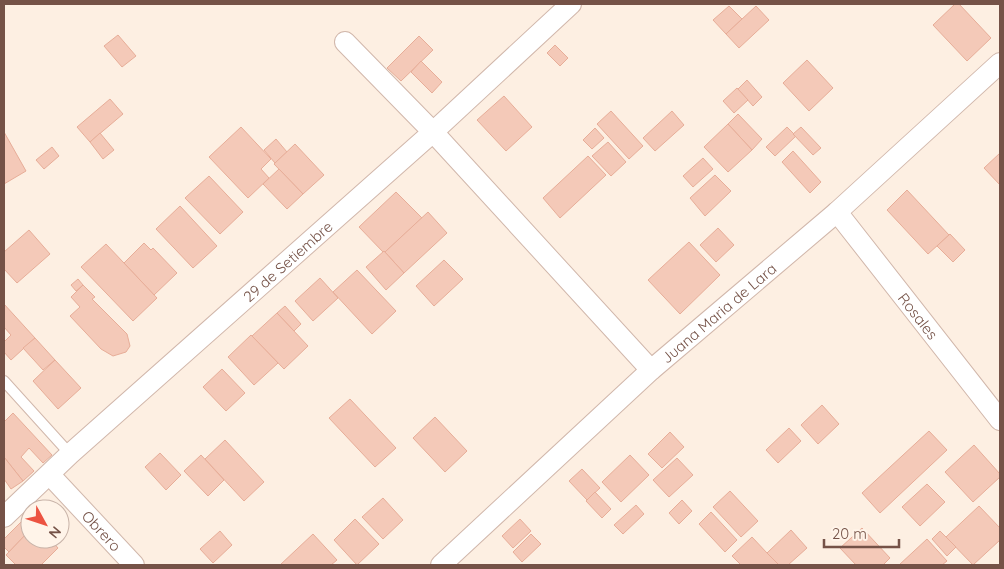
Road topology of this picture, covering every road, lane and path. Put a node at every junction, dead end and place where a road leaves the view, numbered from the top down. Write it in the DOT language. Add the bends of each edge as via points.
graph roads {
  1 [pos="571,4"];
  2 [pos="345,42"];
  3 [pos="1000,63"];
  4 [pos="432,132"];
  5 [pos="837,212"];
  6 [pos="651,370"];
  7 [pos="4,381"];
  8 [pos="1000,420"];
  9 [pos="70,454"];
  10 [pos="50,475"];
  11 [pos="4,517"];
  12 [pos="134,565"];
  13 [pos="441,565"];
  1 -- 4 [label="street, 29 de Setiembre"];
  2 -- 4 [label="street"];
  3 -- 5 [label="street, Juana Maria de Lara"];
  4 -- 6 [label="street"];
  4 -- 9 [label="street, 29 de Setiembre"];
  5 -- 6 [label="street, Juana Maria de Lara"];
  5 -- 8 [label="street, Rosales"];
  6 -- 13 [label="street, Juana Maria de Lara"];
  7 -- 9 [label="lane"];
  9 -- 10 [label="street, 29 de Setiembre"];
  10 -- 11 [label="street, 29 de Setiembre"];
  10 -- 12 [label="street, Obrero"];
}
